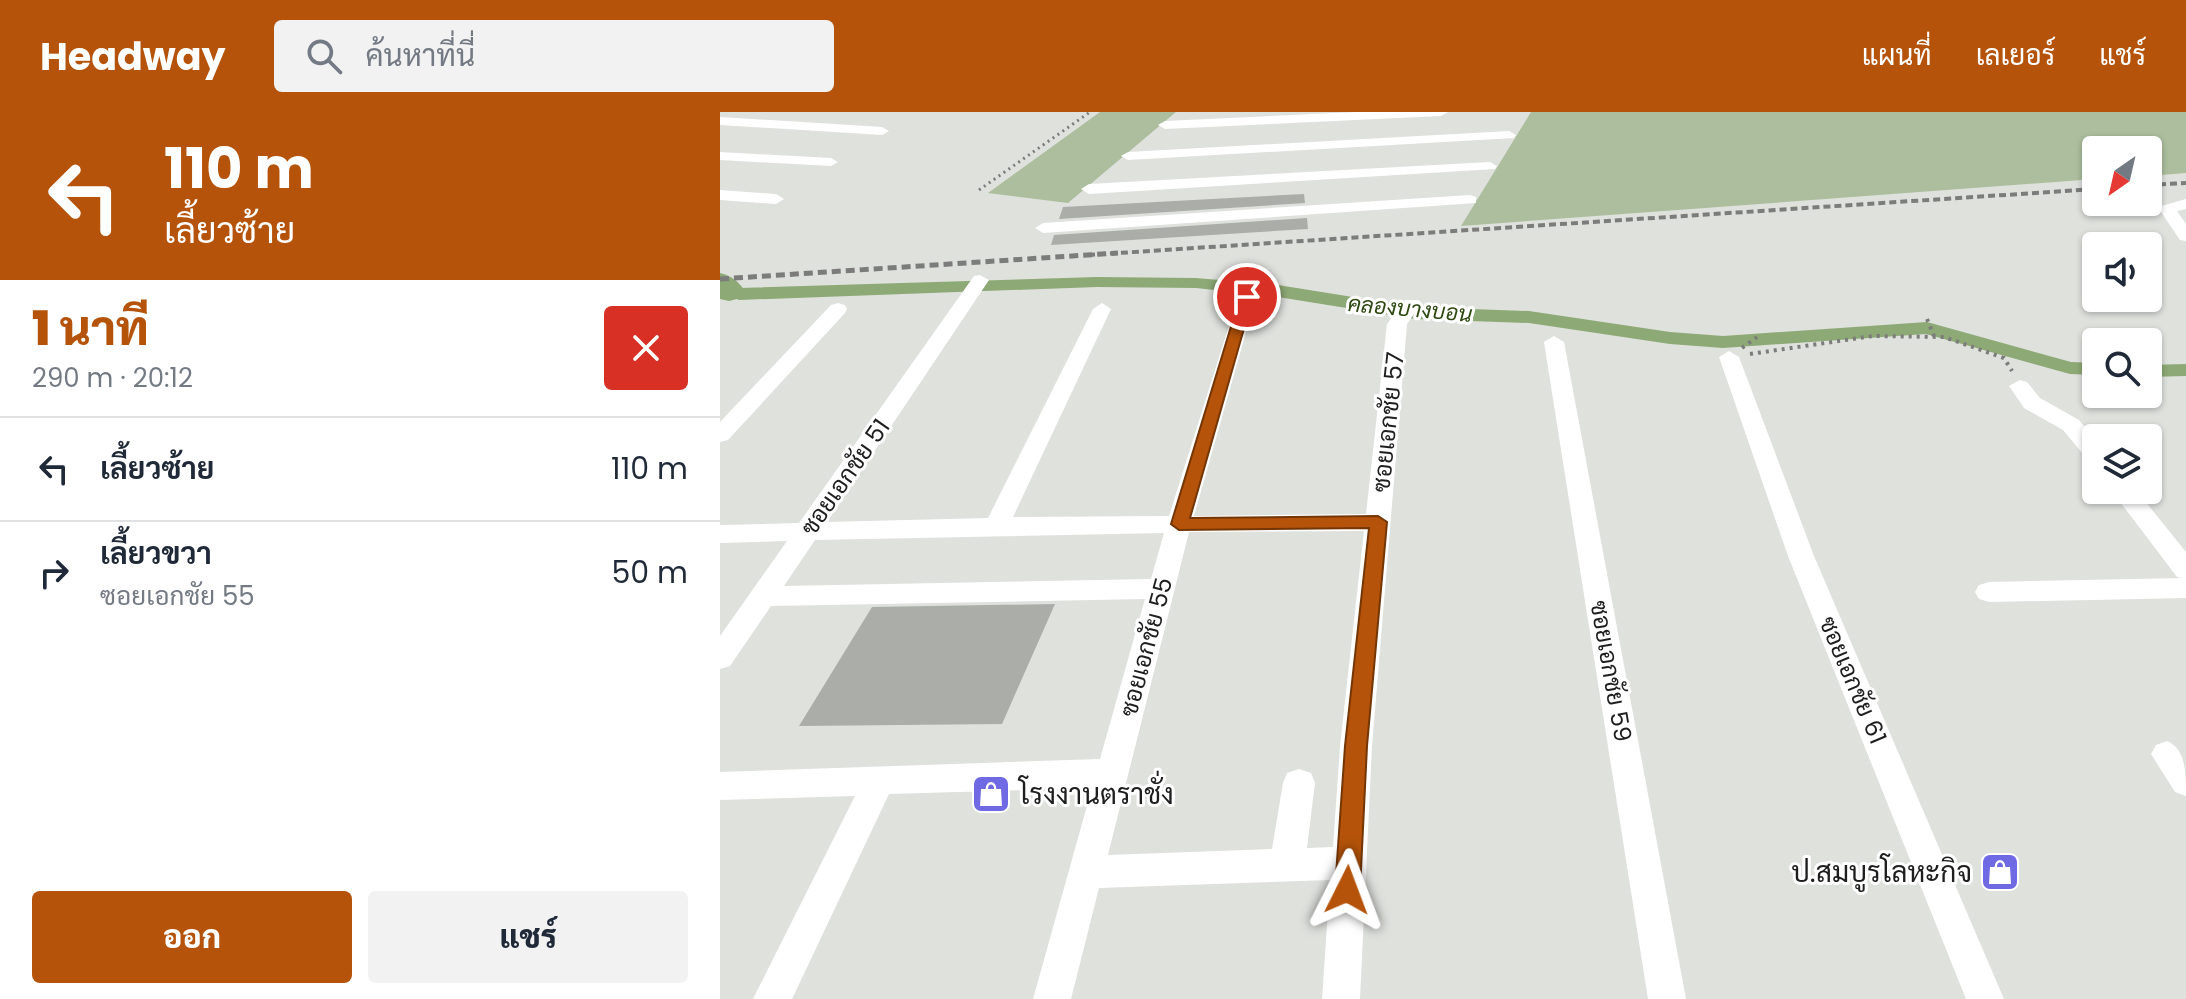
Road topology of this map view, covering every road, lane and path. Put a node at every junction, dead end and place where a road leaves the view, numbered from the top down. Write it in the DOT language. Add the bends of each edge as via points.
graph roads {
  1 [pos="767,112"];
  2 [pos="1090,112"];
  3 [pos="1441,112"];
  4 [pos="1329,115"];
  5 [pos="720,121"];
  6 [pos="745,123"];
  7 [pos="1165,125"];
  8 [pos="882,131"];
  9 [pos="1509,135"];
  10 [pos="720,137"];
  11 [pos="1336,144"];
  12 [pos="720,156"];
  13 [pos="1128,156"];
  14 [pos="831,162"];
  15 [pos="1490,166"];
  16 [pos="1339,174"];
  17 [pos="1089,189"];
  18 [pos="979,190"];
  19 [pos="720,195"];
  20 [pos="776,199"];
  21 [pos="1470,200"];
  22 [pos="2186,204"];
  23 [pos="1327,209"];
  24 [pos="1043,228"];
  25 [pos="2186,236"];
  26 [pos="975,288"];
  27 [pos="1247,297"];
  28 [pos="838,309"];
  29 [pos="1102,309"];
  30 [pos="1405,314"];
  31 [pos="1927,319"];
  32 [pos="1934,337"];
  33 [pos="1554,342"];
  34 [pos="1729,357"];
  35 [pos="2020,386"];
  36 [pos="720,435"];
  37 [pos="2082,438"];
  38 [pos="2134,504"];
  39 [pos="1378,522"];
  40 [pos="1179,524"];
  41 [pos="996,526"];
  42 [pos="807,532"];
  43 [pos="720,534"];
  44 [pos="2186,570"];
  45 [pos="2186,588"];
  46 [pos="1162,589"];
  47 [pos="1989,592"];
  48 [pos="762,596"];
  49 [pos="720,658"];
  50 [pos="2167,754"];
  51 [pos="1112,773"];
  52 [pos="879,782"];
  53 [pos="2186,782"];
  54 [pos="1299,783"];
  55 [pos="720,786"];
  56 [pos="1349,863"];
  57 [pos="1287,866"];
  58 [pos="1086,872"];
  59 [pos="772,999"];
  60 [pos="1052,999"];
  61 [pos="1341,999"];
  62 [pos="1667,999"];
  63 [pos="1985,999"];
  1 -- 6 [label="street"];
  2 -- 18 [label="path"];
  3 -- 4 [label="street"];
  4 -- 7 [label="street"];
  4 -- 11 [label="street"];
  5 -- 6 [label="street"];
  6 -- 8 [label="street"];
  6 -- 10 [label="street"];
  9 -- 11 [label="street"];
  11 -- 13 [label="street"];
  11 -- 16 [label="street"];
  12 -- 14 [label="street"];
  15 -- 16 [label="street"];
  16 -- 17 [label="street"];
  16 -- 23 [label="street" via="1325,191"];
  19 -- 20 [label="street"];
  21 -- 23 [label="street"];
  22 -- 25 [label="street" via="2167,209"];
  23 -- 24 [label="street"];
  26 -- 42 [label="street, ซอยเอกชัย 51"];
  27 -- 40 [label="street, ซอยเอกชัย 55"];
  28 -- 36 [label="street"];
  29 -- 41 [label="street"];
  30 -- 39 [label="street, ซอยเอกชัย 57"];
  31 -- 32 [label="path"];
  32 -- 34 [label="path" via="1873,336"];
  32 -- 35 [label="path" via="2004,358"];
  33 -- 62 [label="street, ซอยเอกชัย 59"];
  34 -- 63 [label="street, ซอยเอกชัย 61" via="1801,556"];
  35 -- 37 [label="street" via="2032,403 2071,425"];
  38 -- 44 [label="street"];
  39 -- 40 [label="street"];
  39 -- 56 [label="street, ซอยเอกชัย 57"];
  40 -- 41 [label="street"];
  40 -- 46 [label="street, ซอยเอกชัย 55"];
  41 -- 42 [label="street"];
  42 -- 43 [label="street"];
  42 -- 48 [label="street, ซอยเอกชัย 51"];
  45 -- 47 [label="street"];
  46 -- 48 [label="street"];
  46 -- 51 [label="street, ซอยเอกชัย 55"];
  48 -- 49 [label="street, ซอยเอกชัย 51"];
  50 -- 53 [label="street"];
  51 -- 52 [label="street"];
  51 -- 58 [label="street, ซอยเอกชัย 55"];
  52 -- 55 [label="street"];
  52 -- 59 [label="street"];
  54 -- 57 [label="street"];
  56 -- 57 [label="street"];
  56 -- 61 [label="street, ซอยเอกชัย 57"];
  57 -- 58 [label="street"];
  58 -- 60 [label="street, ซอยเอกชัย 55"];
}
